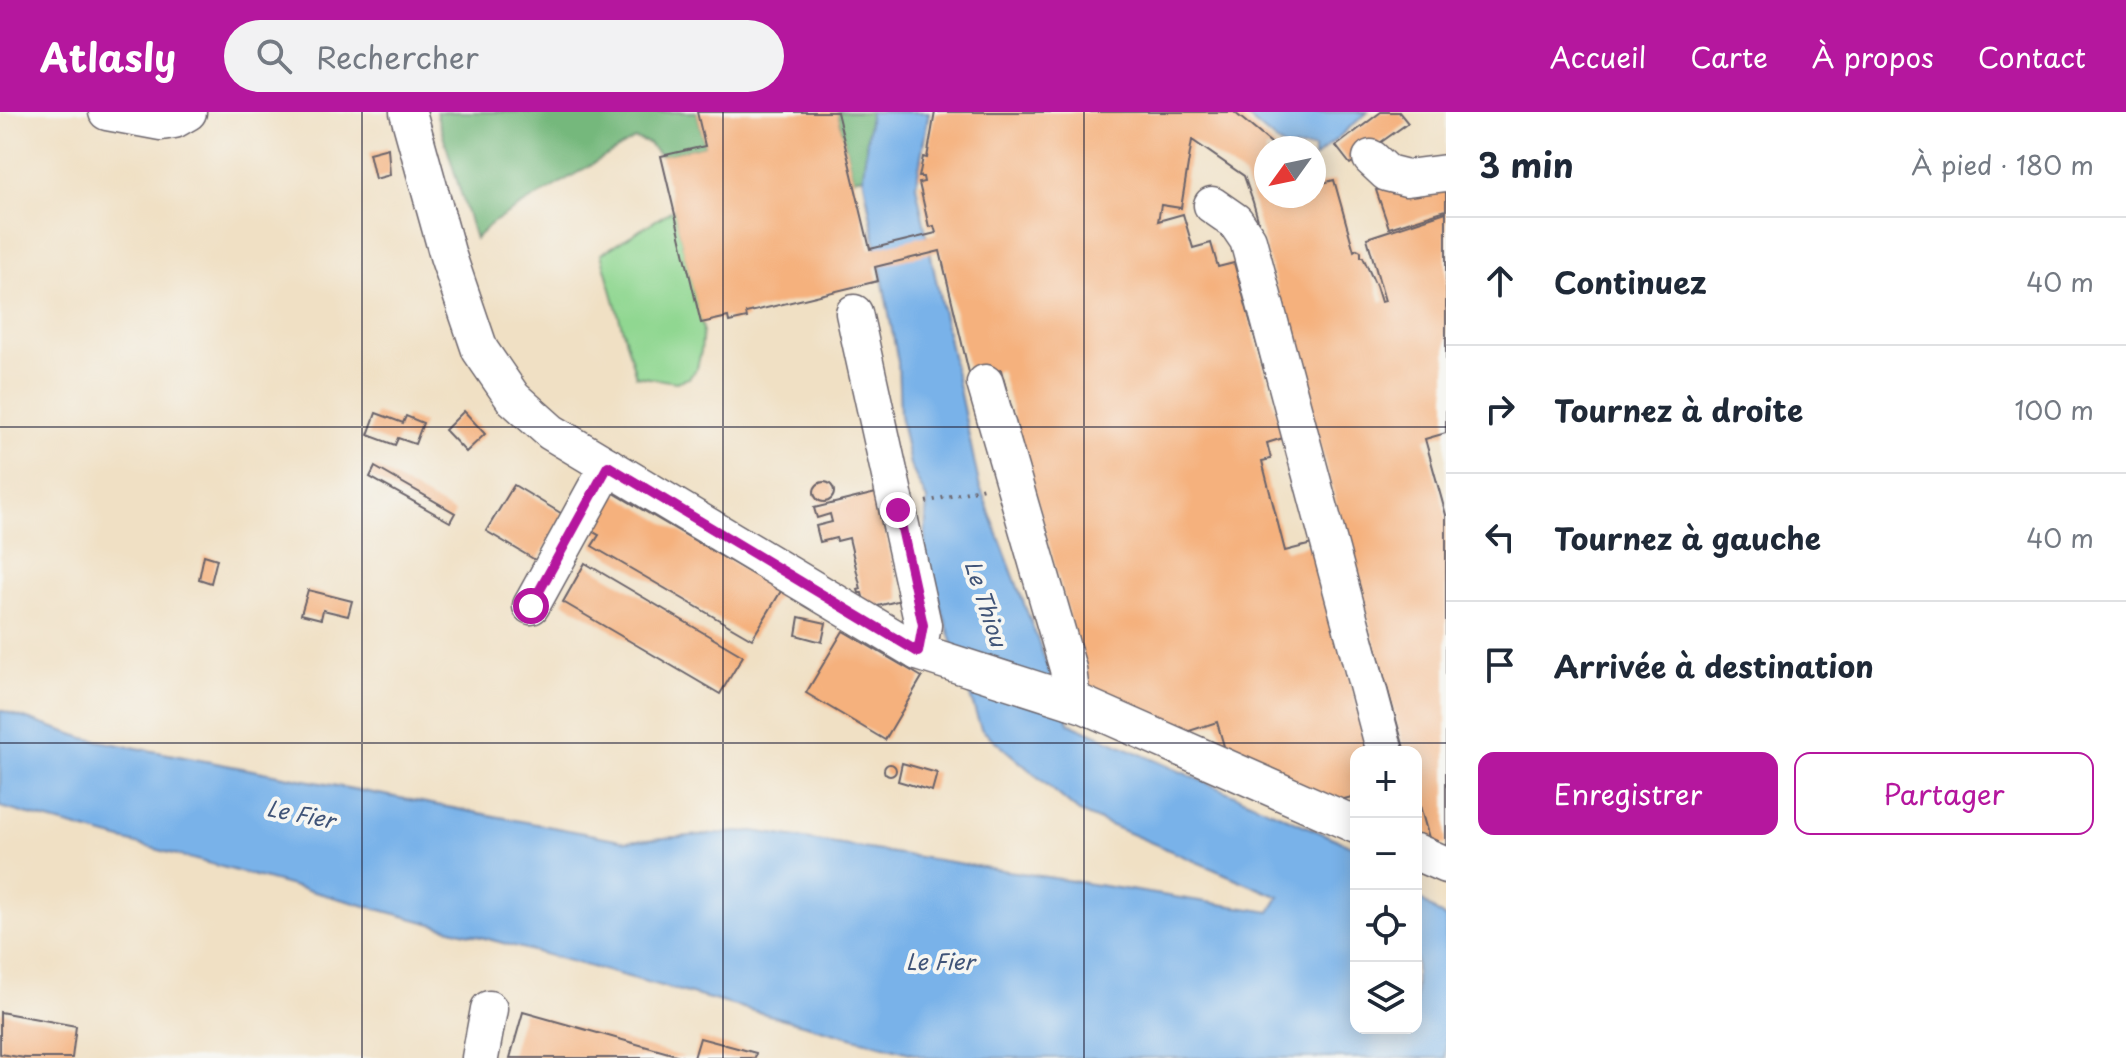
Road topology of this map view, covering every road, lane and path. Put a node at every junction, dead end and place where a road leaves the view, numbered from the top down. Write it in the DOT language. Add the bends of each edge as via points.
graph roads {
  1 [pos="107,112"];
  2 [pos="188,112"];
  3 [pos="408,112"];
  4 [pos="1371,158"];
  5 [pos="1446,173"];
  6 [pos="1212,205"];
  7 [pos="854,313"];
  8 [pos="985,383"];
  9 [pos="608,466"];
  10 [pos="995,485"];
  11 [pos="920,503"];
  12 [pos="531,606"];
  13 [pos="918,652"];
  14 [pos="1068,700"];
  15 [pos="1383,746"];
  16 [pos="1350,822"];
  17 [pos="1422,855"];
  18 [pos="1446,865"];
  19 [pos="489,1009"];
  20 [pos="480,1058"];
  1 -- 2 [label="street" via="161,122"];
  3 -- 9 [label="street" via="480,350 513,398 551,432"];
  4 -- 5 [label="street" via="1387,173 1407,178"];
  6 -- 15 [label="street" via="1235,221 1248,240"];
  7 -- 13 [label="street" via="923,625"];
  8 -- 14 [label="street" via="1068,669"];
  9 -- 12 [label="street"];
  9 -- 13 [label="street"];
  10 -- 11 [label="path"];
  13 -- 14 [label="street"];
  14 -- 16 [label="street"];
  17 -- 18 [label="street"];
  19 -- 20 [label="street"];
}
